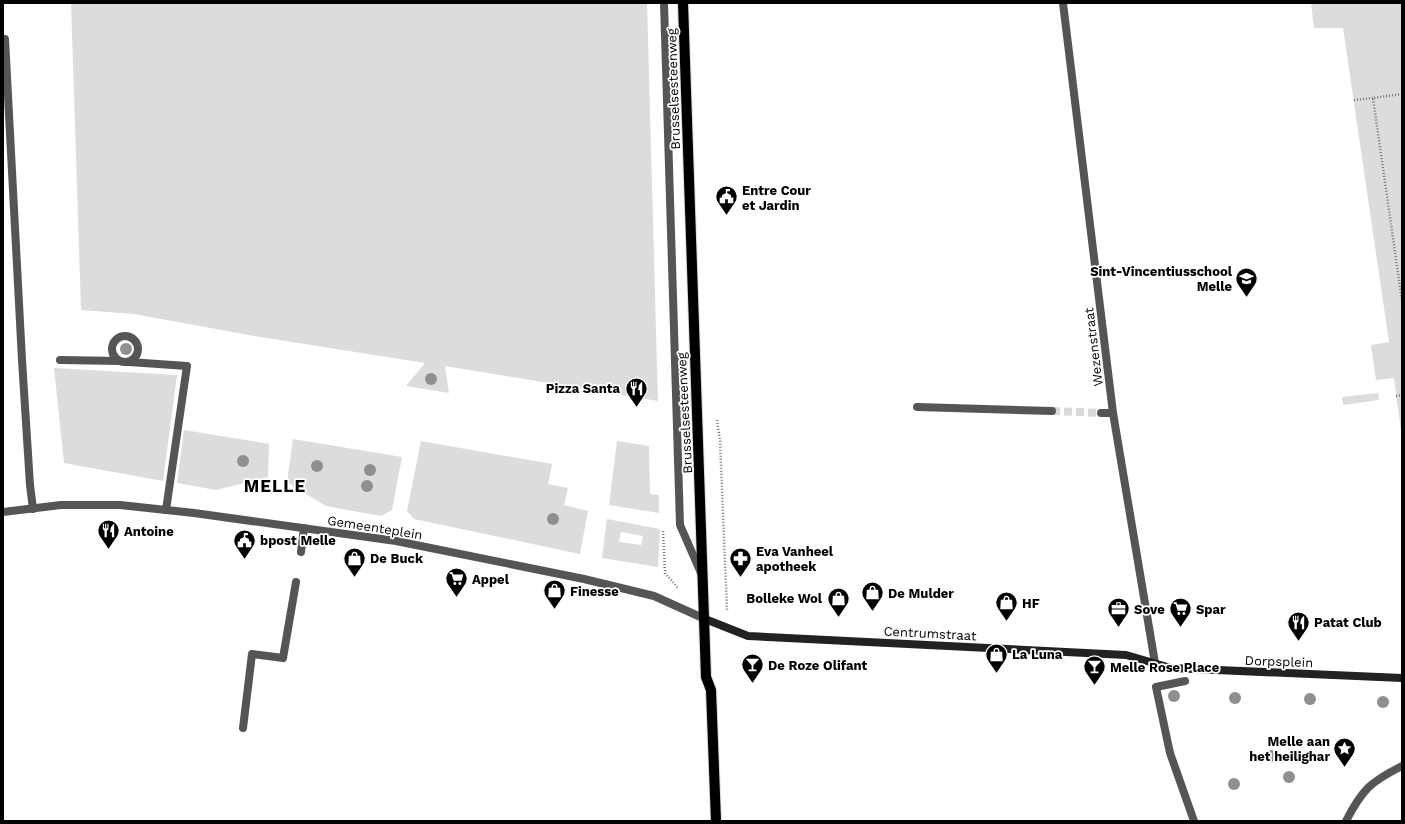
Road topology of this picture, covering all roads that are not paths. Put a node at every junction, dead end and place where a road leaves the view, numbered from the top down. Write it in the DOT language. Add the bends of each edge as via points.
graph roads {
  1 [pos="664,3"];
  2 [pos="683,3"];
  3 [pos="1063,3"];
  4 [pos="5,39"];
  5 [pos="60,360"];
  6 [pos="120,361"];
  7 [pos="129,362"];
  8 [pos="917,407"];
  9 [pos="1052,411"];
  10 [pos="1101,413"];
  11 [pos="1113,413"];
  12 [pos="33,509"];
  13 [pos="166,510"];
  14 [pos="3,512"];
  15 [pos="304,528"];
  16 [pos="301,552"];
  17 [pos="704,579"];
  18 [pos="296,582"];
  19 [pos="705,619"];
  20 [pos="1155,663"];
  21 [pos="1402,678"];
  22 [pos="1184,682"];
  23 [pos="243,728"];
  24 [pos="1402,766"];
  25 [pos="716,821"];
  26 [pos="1194,821"];
  27 [pos="1346,821"];
  1 -- 17 [label="street" via="680,525"];
  2 -- 17 [label="main road, Brusselsesteenweg"];
  3 -- 11 [label="street, Wezenstraat"];
  4 -- 12 [label="street" via="22,360"];
  5 -- 6 [label="street"];
  6 -- 7 [label="street"];
  6 -- 7 [label="street" via="114,355 112,346 117,339 126,336 134,339 138,346 138,354"];
  7 -- 13 [label="street" via="187,366"];
  8 -- 9 [label="street"];
  10 -- 11 [label="street"];
  11 -- 20 [label="street, Wezenstraat"];
  12 -- 13 [label="street, Gemeenteplein" via="91,504"];
  12 -- 14 [label="street, Gemeenteplein"];
  13 -- 15 [label="street, Gemeenteplein"];
  15 -- 16 [label="street"];
  15 -- 19 [label="street, Gemeenteplein" via="396,541 584,578 654,596"];
  17 -- 19 [label="main road, Brusselsesteenweg"];
  18 -- 23 [label="street" via="283,658 252,654"];
  19 -- 20 [label="main road, Centrumstraat" via="748,636 1126,655"];
  19 -- 25 [label="main road, Brusselsesteenweg" via="706,677 711,690"];
  20 -- 21 [label="main road, Dorpsplein" via="1171,668"];
  22 -- 26 [label="street" via="1156,687 1170,753"];
  24 -- 27 [label="street" via="1381,776 1359,796"];
}
